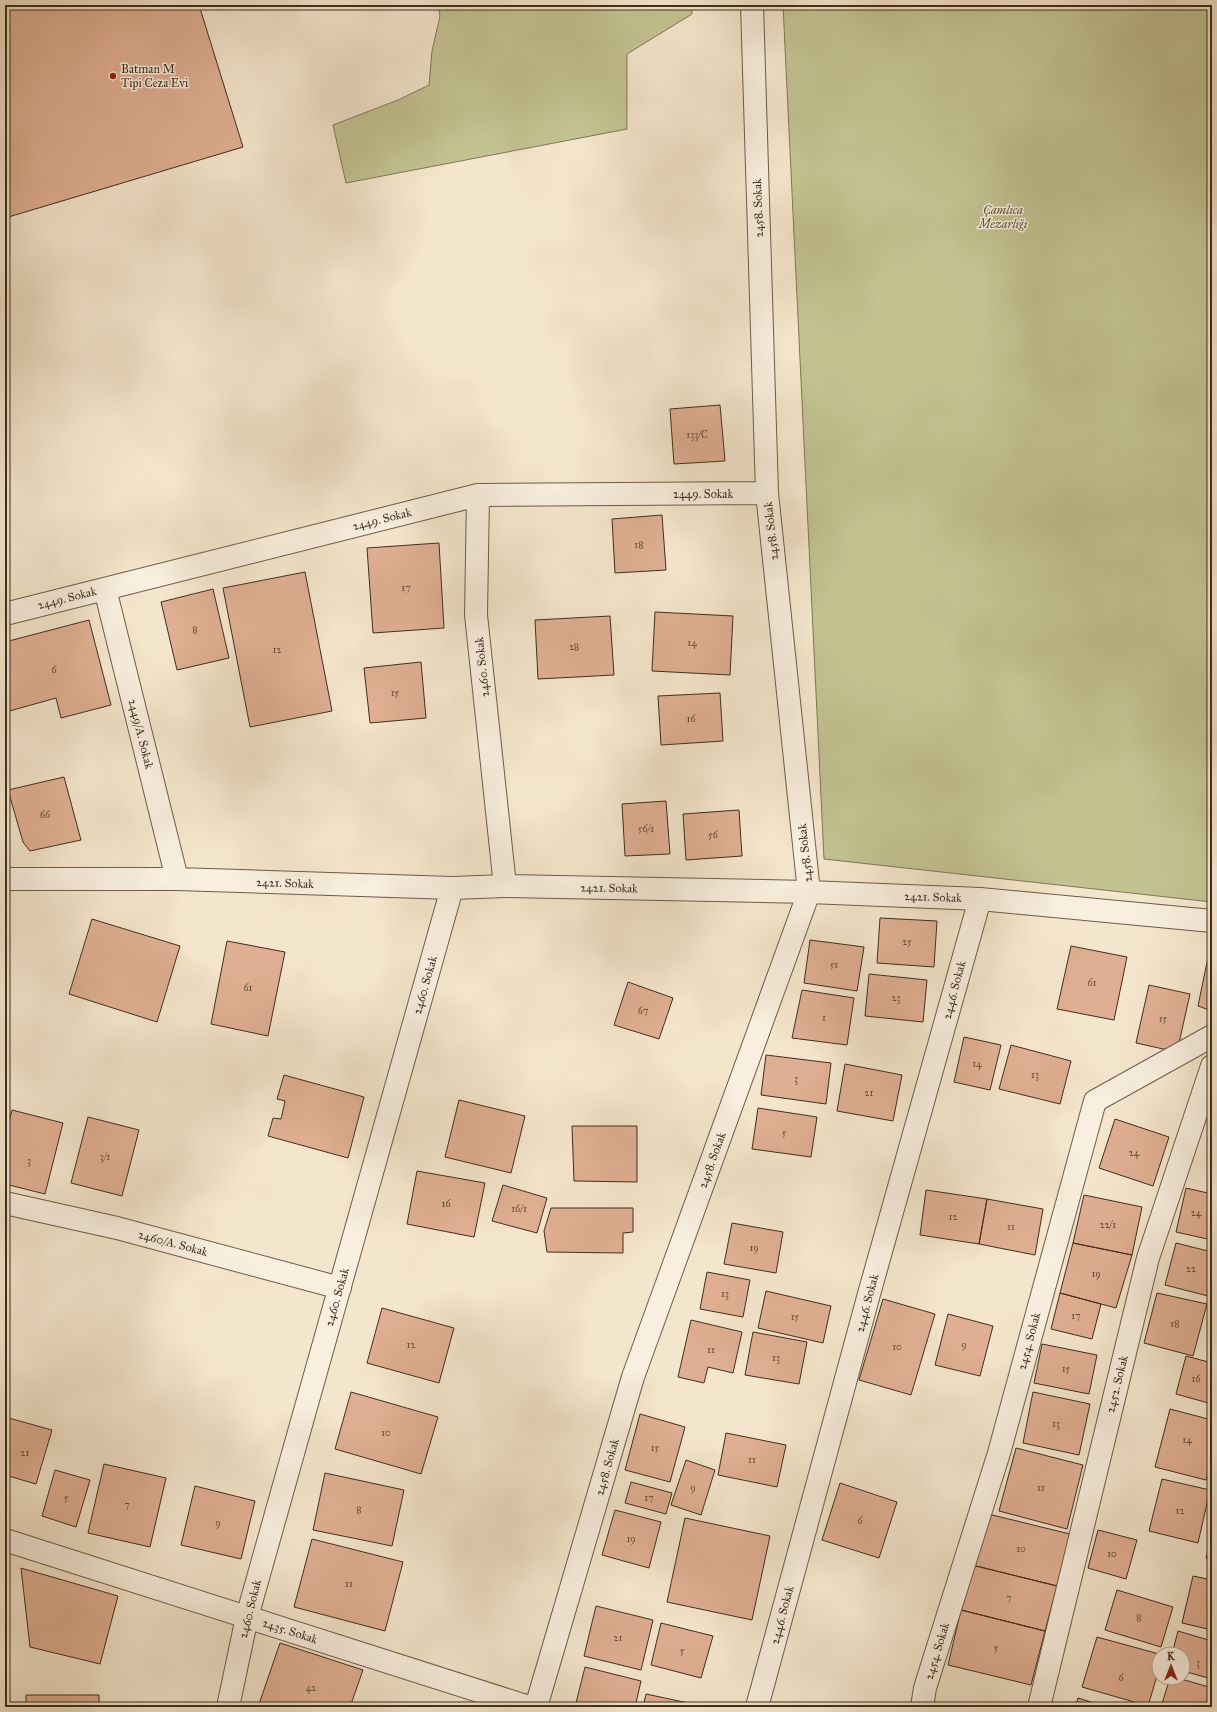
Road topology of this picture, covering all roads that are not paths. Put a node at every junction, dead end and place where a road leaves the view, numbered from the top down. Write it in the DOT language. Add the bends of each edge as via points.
graph roads {
  1 [pos="752,5"];
  2 [pos="767,493"];
  3 [pos="478,495"];
  4 [pos="105,589"];
  5 [pos="5,614"];
  6 [pos="5,879"];
  7 [pos="177,879"];
  8 [pos="505,886"];
  9 [pos="452,888"];
  10 [pos="809,892"];
  11 [pos="980,899"];
  12 [pos="1212,921"];
  13 [pos="1212,1036"];
  14 [pos="1212,1066"];
  15 [pos="5,1202"];
  16 [pos="340,1288"];
  17 [pos="5,1540"];
  18 [pos="247,1617"];
  19 [pos="228,1707"];
  20 [pos="529,1707"];
  21 [pos="536,1707"];
  22 [pos="758,1707"];
  23 [pos="922,1707"];
  24 [pos="1039,1707"];
  1 -- 2 [label="street, 2458. Sokak"];
  2 -- 3 [label="street, 2449. Sokak"];
  2 -- 10 [label="street, 2458. Sokak"];
  3 -- 4 [label="street, 2449. Sokak"];
  3 -- 8 [label="street, 2460. Sokak" via="476,615"];
  4 -- 5 [label="street, 2449. Sokak"];
  4 -- 7 [label="street, 2449/A. Sokak"];
  6 -- 7 [label="street, 2421. Sokak"];
  7 -- 9 [label="street, 2421. Sokak"];
  8 -- 9 [label="street, 2421. Sokak"];
  8 -- 10 [label="street, 2421. Sokak"];
  9 -- 16 [label="street, 2460. Sokak"];
  10 -- 11 [label="street, 2421. Sokak"];
  10 -- 21 [label="street, 2458. Sokak" via="634,1377"];
  11 -- 12 [label="street, 2421. Sokak"];
  11 -- 22 [label="street, 2446. Sokak" via="869,1294"];
  13 -- 23 [label="street, 2454. Sokak" via="1095,1101 998,1453 925,1688"];
  14 -- 24 [label="street, 2452. Sokak" via="1148,1258"];
  15 -- 16 [label="street, 2460/A. Sokak" via="117,1228"];
  16 -- 18 [label="street, 2460. Sokak"];
  17 -- 18 [label="street, 2435. Sokak"];
  18 -- 19 [label="street, 2460. Sokak"];
  18 -- 20 [label="street, 2435. Sokak"];
}
